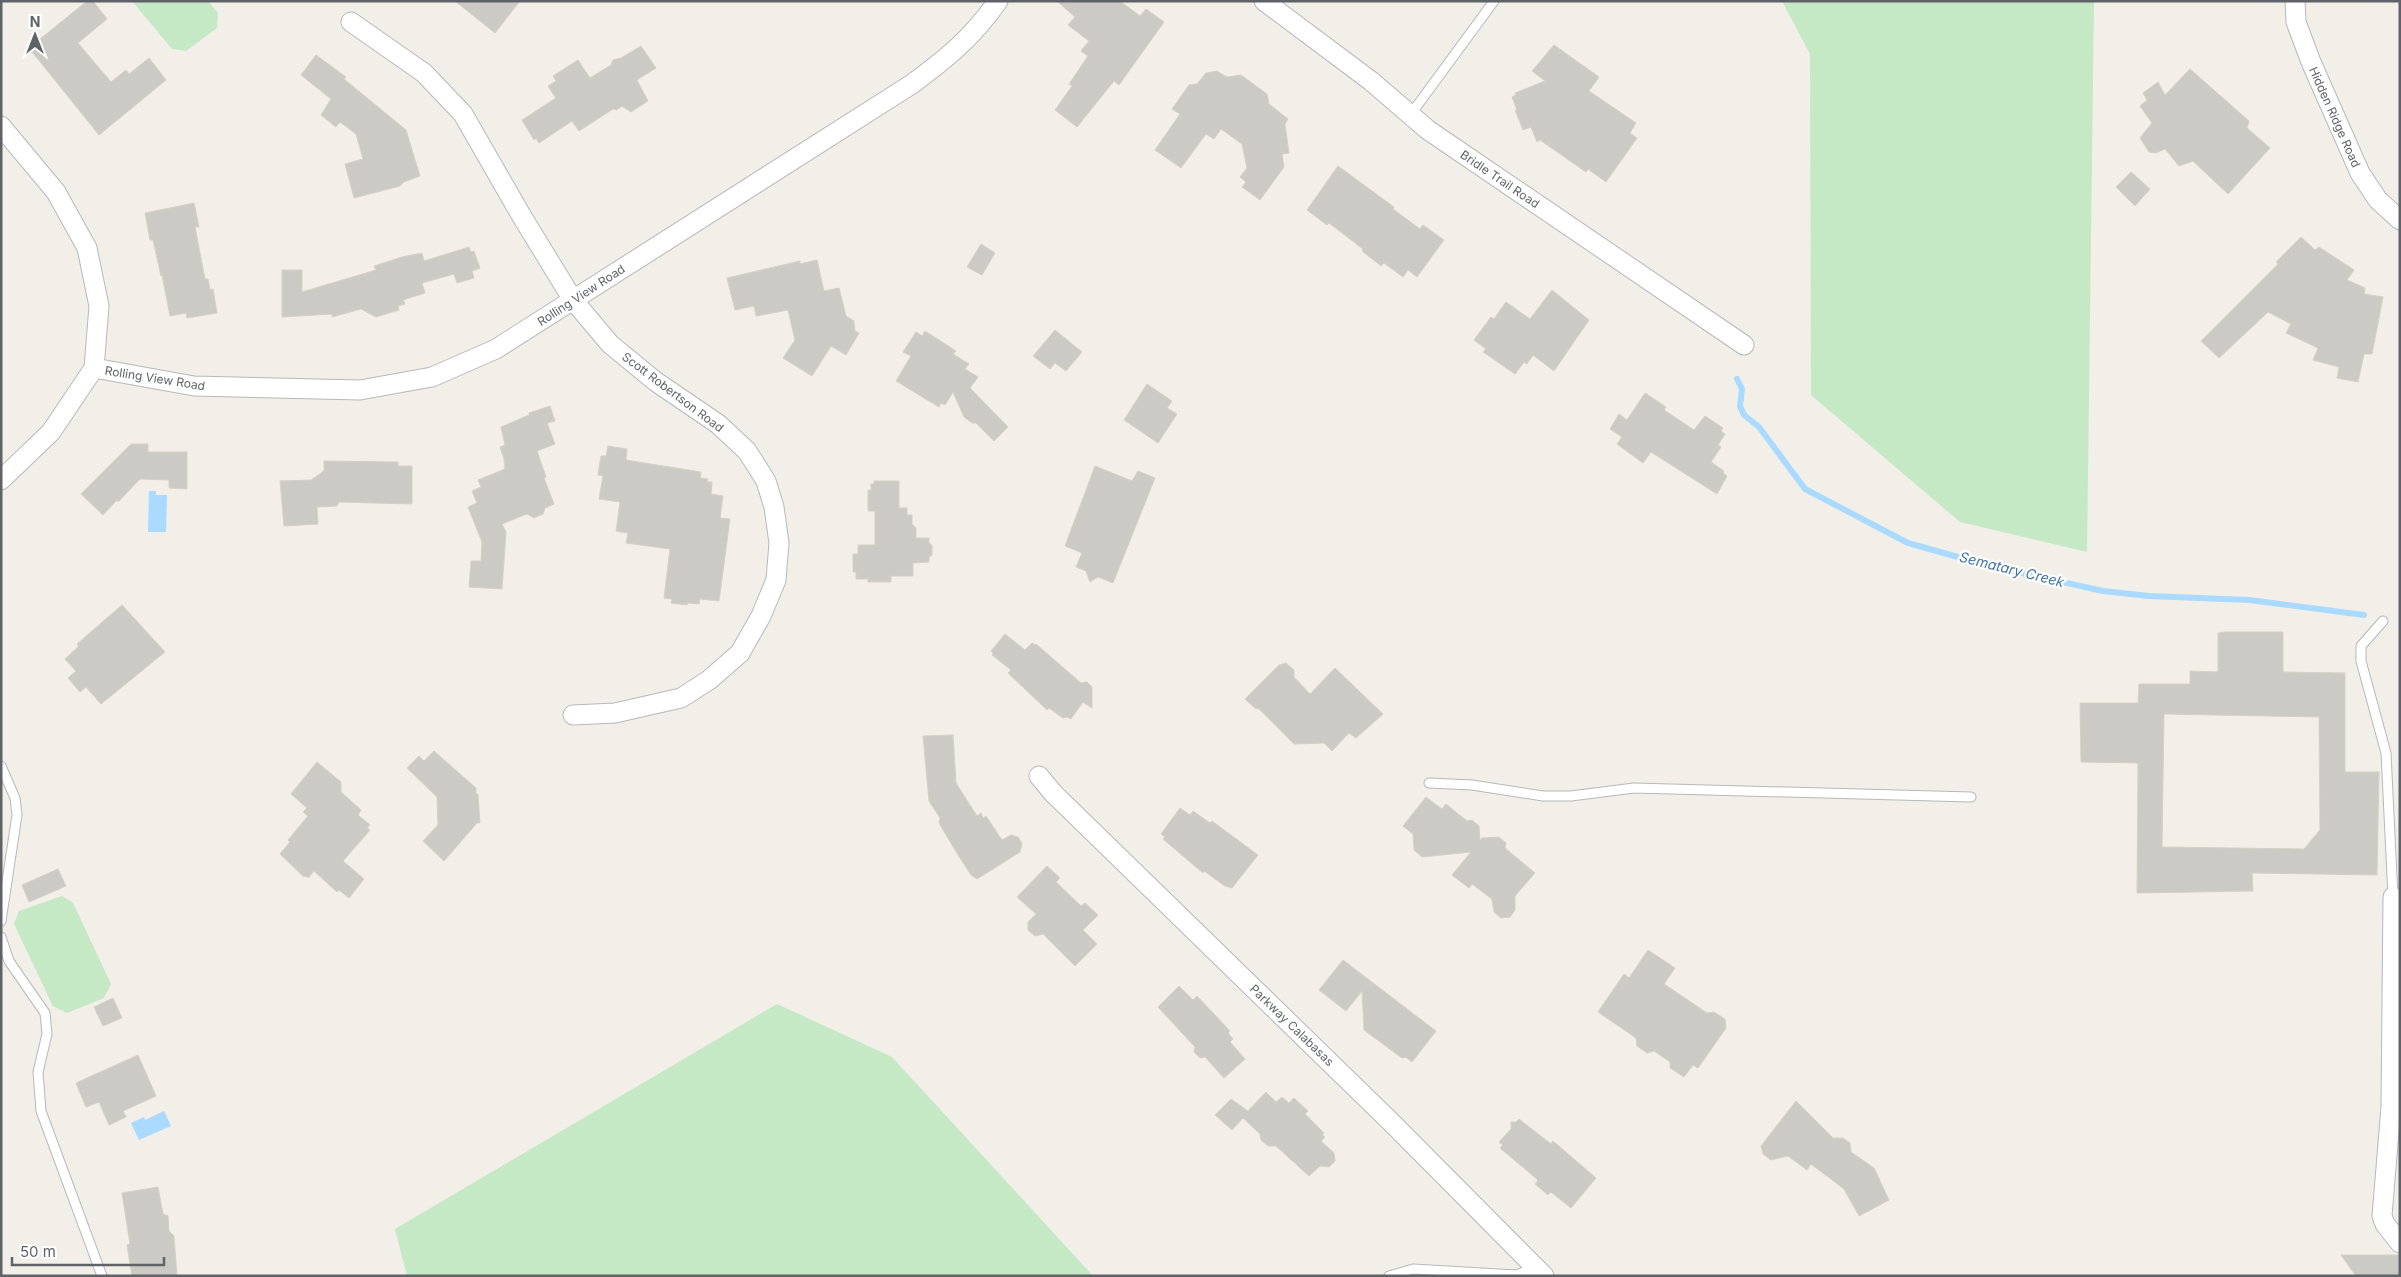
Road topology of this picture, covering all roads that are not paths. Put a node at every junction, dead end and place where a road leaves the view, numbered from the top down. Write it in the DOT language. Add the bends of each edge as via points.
graph roads {
  1 [pos="998,1"];
  2 [pos="1264,1"];
  3 [pos="1494,1"];
  4 [pos="2294,1"];
  5 [pos="351,22"];
  6 [pos="1410,114"];
  7 [pos="1,126"];
  8 [pos="2400,220"];
  9 [pos="573,300"];
  10 [pos="1744,345"];
  11 [pos="94,368"];
  12 [pos="1,480"];
  13 [pos="2383,621"];
  14 [pos="572,715"];
  15 [pos="1,766"];
  16 [pos="1039,776"];
  17 [pos="1429,783"];
  18 [pos="1971,797"];
  19 [pos="2393,897"];
  20 [pos="1,921"];
  21 [pos="1,937"];
  22 [pos="2400,1244"];
  23 [pos="1540,1272"];
  24 [pos="102,1276"];
  25 [pos="1389,1276"];
  1 -- 9 [label="street, Rolling View Road" via="955,52 912,84"];
  2 -- 6 [label="street, Bridle Trail Road"];
  3 -- 6 [label="lane"];
  4 -- 8 [label="street, Hidden Ridge Road" via="2296,22 2311,62 2360,173 2378,200"];
  5 -- 9 [label="street, Scott Robertson Road" via="424,73 463,114"];
  6 -- 10 [label="street, Bridle Trail Road" via="1428,130"];
  7 -- 11 [label="street" via="56,192 87,248 99,306"];
  9 -- 11 [label="street, Rolling View Road" via="496,349 432,377 360,390 194,386"];
  9 -- 14 [label="street, Scott Robertson Road" via="610,344 655,381 718,424 747,451 766,481 774,506 779,543 776,580 762,616 740,653 709,680 681,698 615,712"];
  11 -- 12 [label="street" via="51,432"];
  13 -- 19 [label="lane" via="2361,646 2361,661 2386,753"];
  15 -- 20 [label="lane" via="17,815"];
  16 -- 23 [label="street, Parkway Calabasas" via="1053,794 1385,1116"];
  17 -- 18 [label="lane" via="1472,785 1543,796 1634,788"];
  19 -- 22 [label="street" via="2391,1107 2382,1216"];
  21 -- 24 [label="lane" via="9,961 45,1013 47,1034 38,1072 41,1111"];
  23 -- 25 [label="lane" via="1516,1275 1413,1269"];
}
